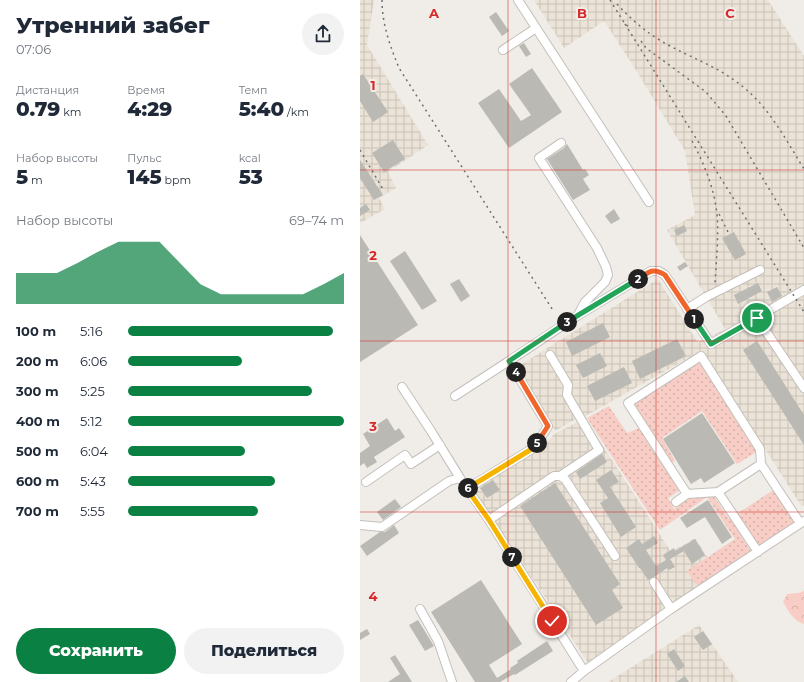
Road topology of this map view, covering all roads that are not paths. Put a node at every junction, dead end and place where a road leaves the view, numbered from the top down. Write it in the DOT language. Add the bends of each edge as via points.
graph roads {
  1 [pos="518,0"];
  2 [pos="536,28"];
  3 [pos="503,50"];
  4 [pos="561,143"];
  5 [pos="649,202"];
  6 [pos="760,270"];
  7 [pos="804,290"];
  8 [pos="687,308"];
  9 [pos="577,316"];
  10 [pos="757,318"];
  11 [pos="550,355"];
  12 [pos="509,361"];
  13 [pos="402,387"];
  14 [pos="804,388"];
  15 [pos="455,396"];
  16 [pos="440,445"];
  17 [pos="761,464"];
  18 [pos="560,476"];
  19 [pos="460,478"];
  20 [pos="366,482"];
  21 [pos="467,489"];
  22 [pos="718,492"];
  23 [pos="687,494"];
  24 [pos="676,502"];
  25 [pos="489,520"];
  26 [pos="802,522"];
  27 [pos="360,525"];
  28 [pos="758,552"];
  29 [pos="615,556"];
  30 [pos="654,582"];
  31 [pos="420,609"];
  32 [pos="671,609"];
  33 [pos="584,671"];
  34 [pos="452,682"];
  35 [pos="571,682"];
  1 -- 2 [label="street"];
  2 -- 3 [label="street"];
  2 -- 5 [label="street"];
  4 -- 9 [label="street" via="539,158 597,248 608,274 605,282 585,302"];
  6 -- 8 [label="street"];
  7 -- 10 [label="street"];
  8 -- 9 [label="street" via="665,275 659,271 651,271"];
  8 -- 10 [label="street" via="711,344"];
  9 -- 12 [label="street"];
  10 -- 14 [label="street"];
  11 -- 18 [label="street" via="568,385 566,395 599,450"];
  12 -- 15 [label="street"];
  12 -- 21 [label="street" via="548,426 535,447"];
  13 -- 16 [label="street"];
  16 -- 19 [label="street"];
  16 -- 20 [label="street" via="411,464 405,455"];
  17 -- 22 [label="street"];
  17 -- 23 [label="street" via="760,449 701,356 628,403"];
  17 -- 26 [label="street"];
  18 -- 25 [label="street" via="554,476"];
  18 -- 29 [label="street" via="565,479"];
  19 -- 21 [label="street"];
  19 -- 27 [label="street" via="449,481 382,527"];
  21 -- 25 [label="street"];
  22 -- 23 [label="street"];
  22 -- 28 [label="street"];
  23 -- 24 [label="street"];
  25 -- 33 [label="street"];
  26 -- 28 [label="street"];
  28 -- 32 [label="street"];
  30 -- 32 [label="street"];
  31 -- 34 [label="street" via="438,641"];
  32 -- 33 [label="street"];
  33 -- 35 [label="street"];
}
